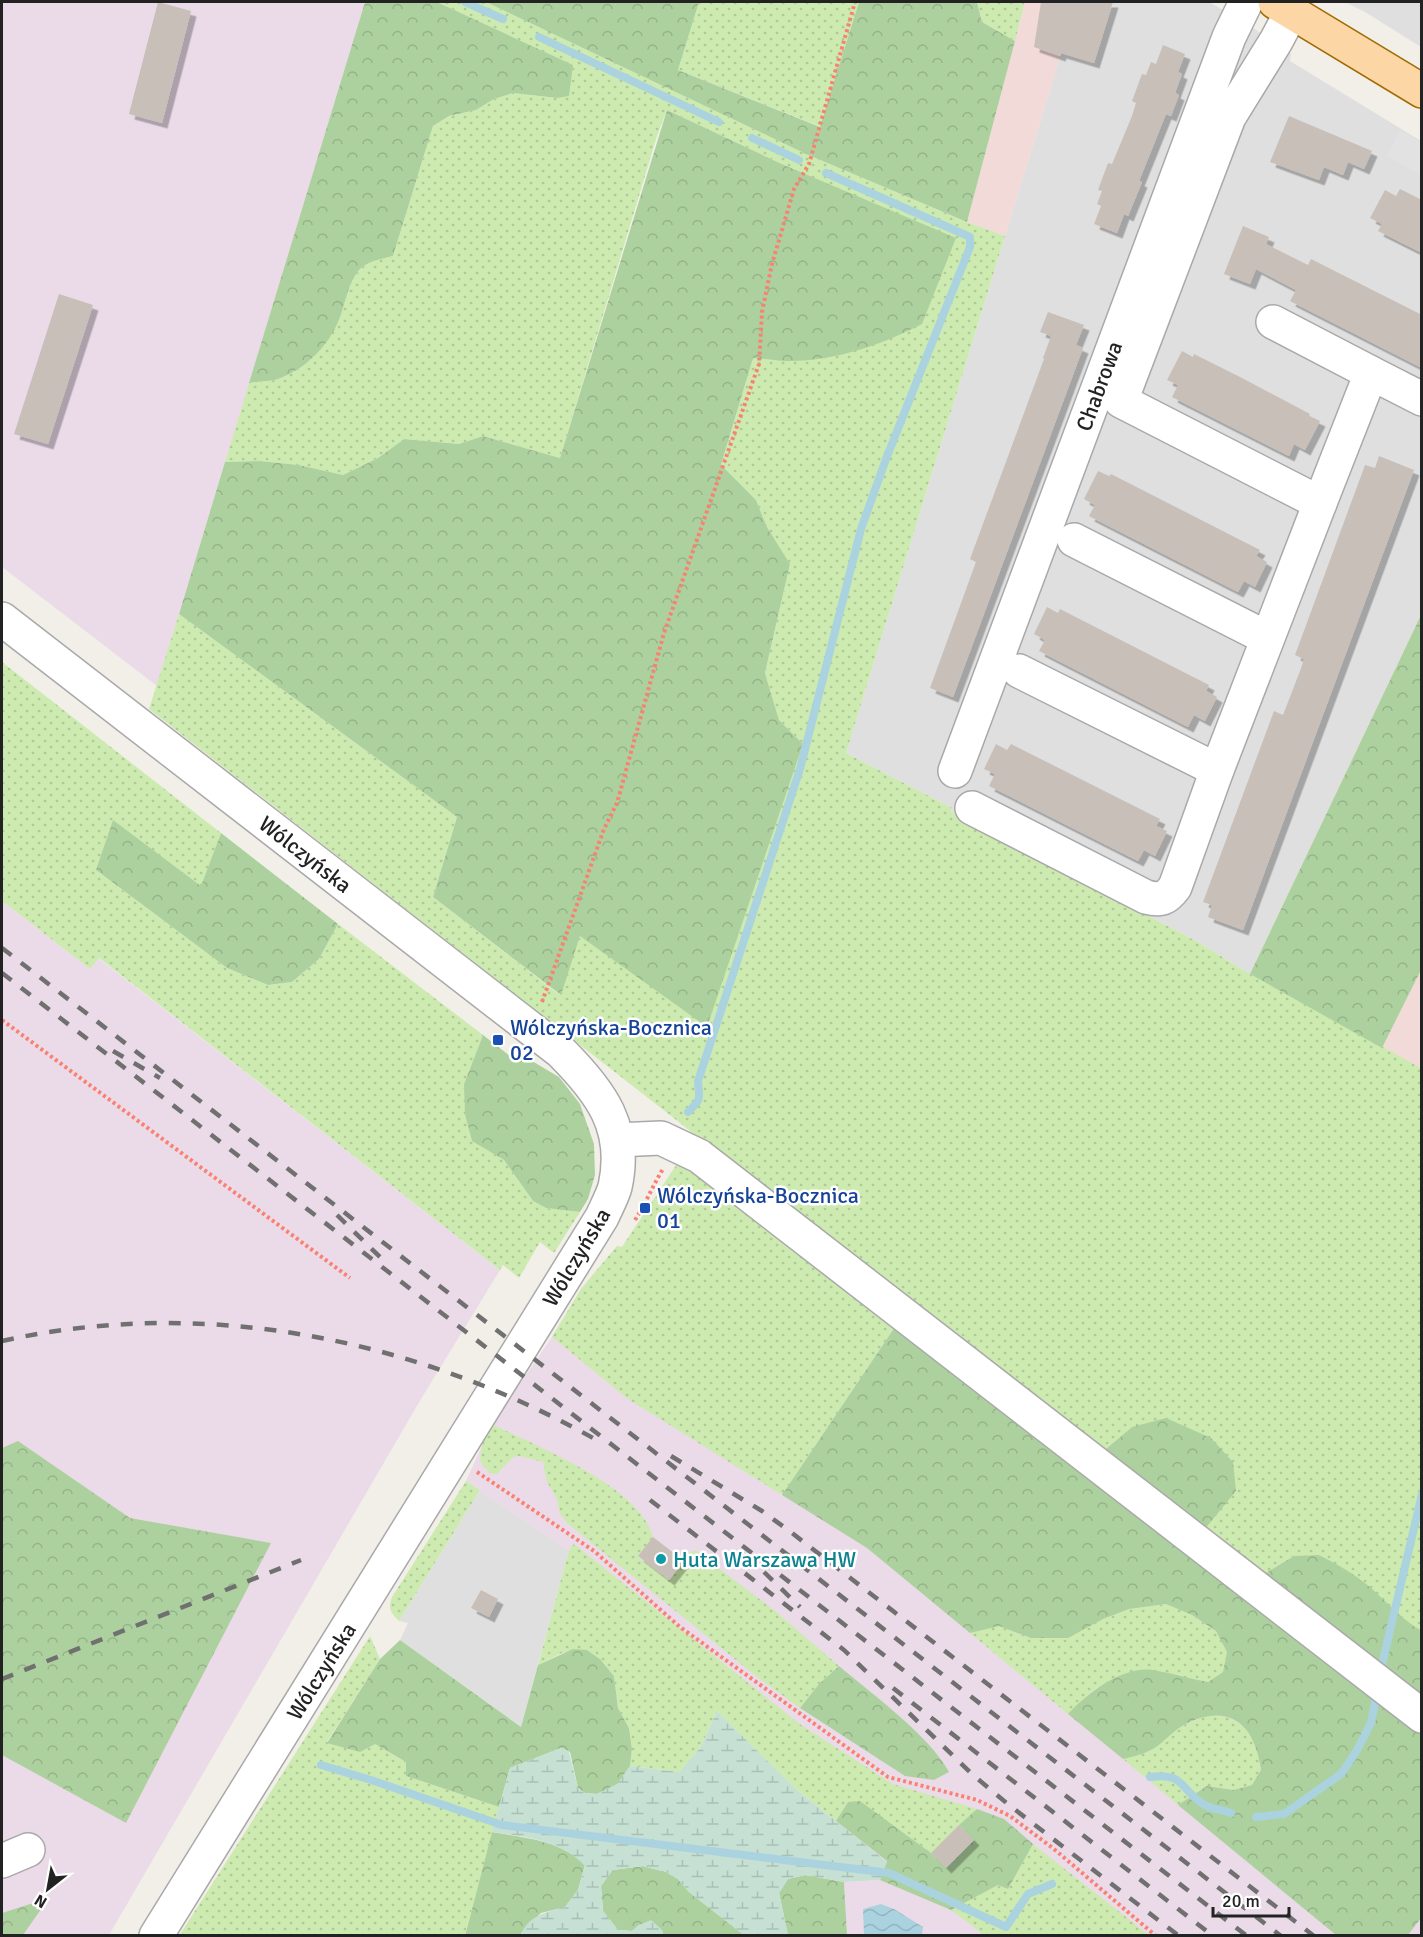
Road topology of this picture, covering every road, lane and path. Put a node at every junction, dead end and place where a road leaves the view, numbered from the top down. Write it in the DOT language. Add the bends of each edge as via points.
graph roads {
  1 [pos="855,2"];
  2 [pos="1246,2"];
  3 [pos="1283,6"];
  4 [pos="1422,91"];
  5 [pos="1273,321"];
  6 [pos="1371,373"];
  7 [pos="1422,399"];
  8 [pos="1320,503"];
  9 [pos="1074,540"];
  10 [pos="2,619"];
  11 [pos="1267,638"];
  12 [pos="1019,671"];
  13 [pos="1217,770"];
  14 [pos="955,771"];
  15 [pos="972,808"];
  16 [pos="2,1020"];
  17 [pos="537,1032"];
  18 [pos="617,1140"];
  19 [pos="350,1278"];
  20 [pos="454,1457"];
  21 [pos="1422,1716"];
  22 [pos="156,1935"];
  23 [pos="1156,1935"];
  1 -- 17 [label="path" via="808,164 794,189 772,264 762,312 759,364 664,633 617,803 538,1012"];
  2 -- 14 [label="street, Chabrowa" via="1229,37"];
  3 -- 4 [label="main road"];
  3 -- 8 [label="street" via="1276,41 1229,117 1121,401"];
  5 -- 6 [label="street"];
  6 -- 7 [label="street"];
  6 -- 8 [label="street"];
  8 -- 11 [label="street"];
  9 -- 11 [label="street"];
  10 -- 17 [label="street, Wólczyńska"];
  11 -- 13 [label="street"];
  12 -- 13 [label="street"];
  13 -- 15 [label="street" via="1175,887 1167,898 1157,900"];
  16 -- 19 [label="path"];
  17 -- 18 [label="street, Wólczyńska" via="589,1080 608,1110"];
  18 -- 20 [label="street, Wólczyńska" via="619,1157 614,1189 602,1217"];
  18 -- 21 [label="street" via="661,1138 699,1156"];
  20 -- 22 [label="street, Wólczyńska"];
  20 -- 23 [label="path" via="594,1551 680,1627 888,1777 977,1800 1010,1816"];
}
